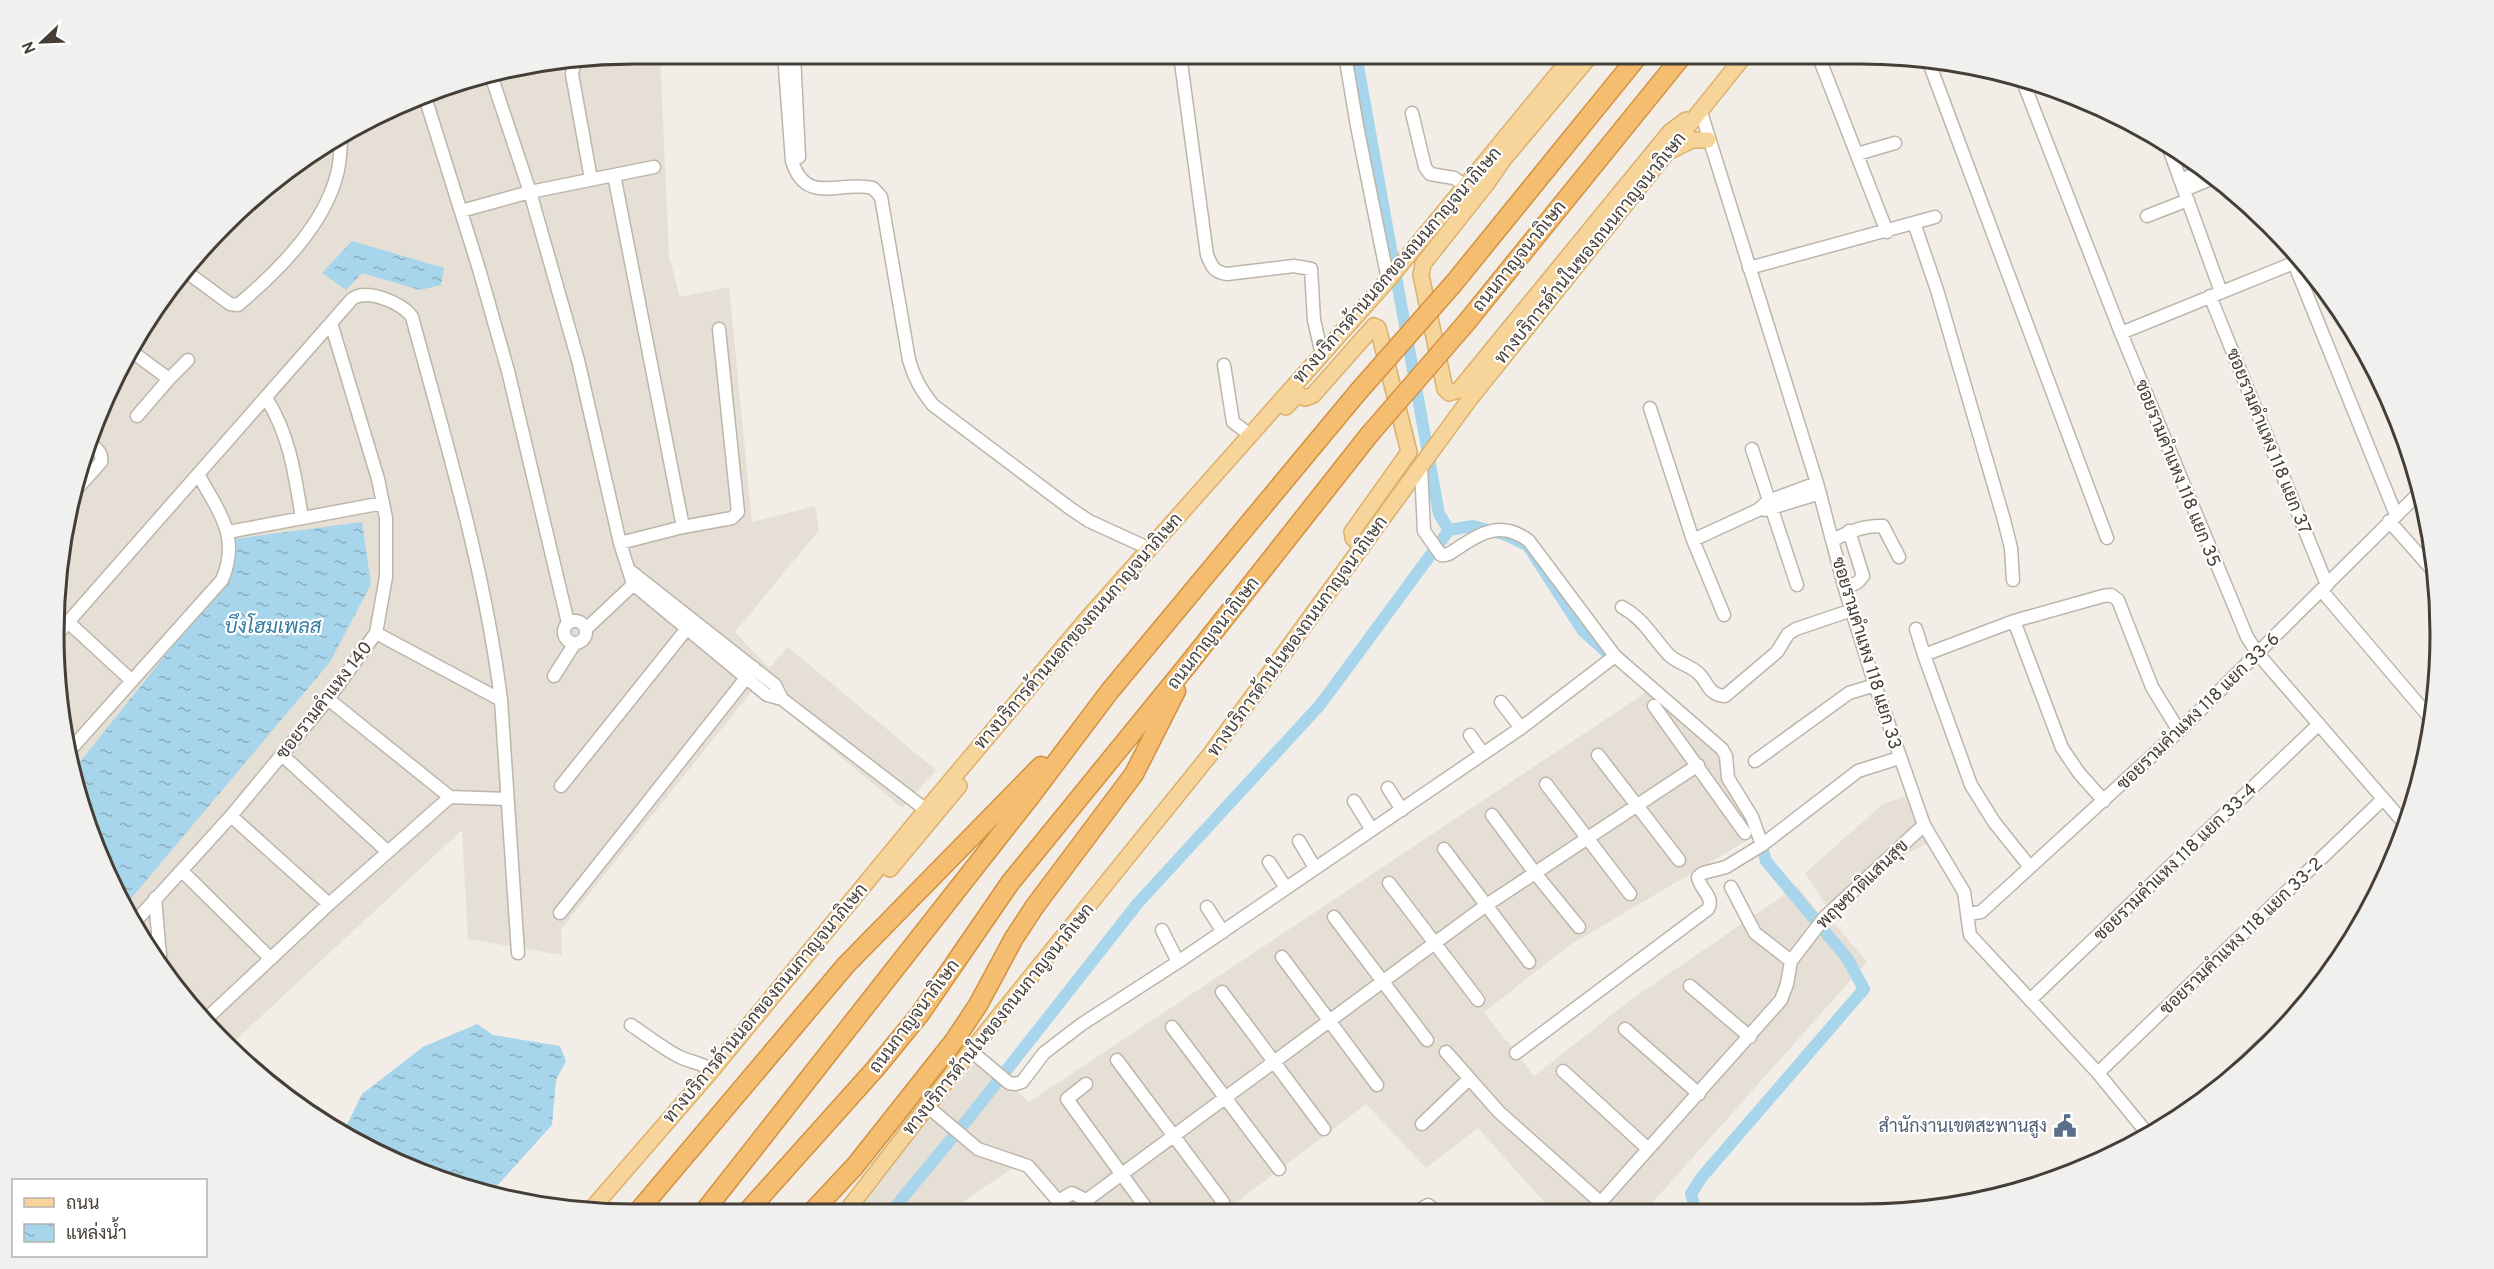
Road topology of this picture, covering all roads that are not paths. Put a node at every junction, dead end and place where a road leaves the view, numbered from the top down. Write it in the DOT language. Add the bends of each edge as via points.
graph roads {
  1 [pos="786,64"];
  2 [pos="793,64"];
  3 [pos="1181,64"];
  4 [pos="1347,64"];
  5 [pos="1566,64"];
  6 [pos="1583,64"];
  7 [pos="1632,64"];
  8 [pos="1676,64"];
  9 [pos="1738,64"];
  10 [pos="1822,64"];
  11 [pos="573,68"];
  12 [pos="1932,69"];
  13 [pos="493,82"];
  14 [pos="2026,90"];
  15 [pos="791,94"];
  16 [pos="427,104"];
  17 [pos="1700,109"];
  18 [pos="1412,113"];
  19 [pos="1708,140"];
  20 [pos="1895,143"];
  21 [pos="341,146"];
  22 [pos="1669,152"];
  23 [pos="1857,154"];
  24 [pos="2173,159"];
  25 [pos="1503,160"];
  26 [pos="654,167"];
  27 [pos="614,175"];
  28 [pos="2197,176"];
  29 [pos="591,179"];
  30 [pos="2205,182"];
  31 [pos="1466,186"];
  32 [pos="2184,190"];
  33 [pos="530,192"];
  34 [pos="460,211"];
  35 [pos="2147,216"];
  36 [pos="1935,217"];
  37 [pos="1914,223"];
  38 [pos="1887,232"];
  39 [pos="1414,255"];
  40 [pos="2292,264"];
  41 [pos="1749,268"];
  42 [pos="192,276"];
  43 [pos="2305,279"];
  44 [pos="1390,284"];
  45 [pos="2216,294"];
  46 [pos="331,323"];
  47 [pos="719,329"];
  48 [pos="2121,333"];
  49 [pos="1322,355"];
  50 [pos="137,356"];
  51 [pos="188,360"];
  52 [pos="1224,365"];
  53 [pos="169,379"];
  54 [pos="1298,394"];
  55 [pos="266,398"];
  56 [pos="1650,408"];
  57 [pos="137,416"];
  58 [pos="1249,434"];
  59 [pos="96,448"];
  60 [pos="1752,449"];
  61 [pos="1421,466"];
  62 [pos="198,474"];
  63 [pos="87,478"];
  64 [pos="1818,488"];
  65 [pos="2413,499"];
  66 [pos="383,503"];
  67 [pos="1766,507"];
  68 [pos="302,518"];
  69 [pos="2392,518"];
  70 [pos="683,527"];
  71 [pos="1849,531"];
  72 [pos="228,532"];
  73 [pos="2107,538"];
  74 [pos="1693,540"];
  75 [pos="1833,540"];
  76 [pos="620,543"];
  77 [pos="1362,547"];
  78 [pos="1148,548"];
  79 [pos="1899,557"];
  80 [pos="2425,560"];
  81 [pos="2013,580"];
  82 [pos="637,581"];
  83 [pos="1797,585"];
  84 [pos="2324,588"];
  85 [pos="1845,589"];
  86 [pos="1623,608"];
  87 [pos="1852,610"];
  88 [pos="1724,615"];
  89 [pos="2014,621"];
  90 [pos="568,623"];
  91 [pos="689,625"];
  92 [pos="65,626"];
  93 [pos="586,629"];
  94 [pos="1916,629"];
  95 [pos="376,633"];
  96 [pos="575,644"];
  97 [pos="2258,654"];
  98 [pos="1924,655"];
  99 [pos="1616,656"];
  100 [pos="1190,662"];
  101 [pos="750,673"];
  102 [pos="554,676"];
  103 [pos="131,680"];
  104 [pos="1875,685"];
  105 [pos="1109,692"];
  106 [pos="328,699"];
  107 [pos="501,700"];
  108 [pos="1501,702"];
  109 [pos="1654,706"];
  110 [pos="2425,711"];
  111 [pos="2319,724"];
  112 [pos="1521,728"];
  113 [pos="2179,731"];
  114 [pos="1470,735"];
  115 [pos="75,745"];
  116 [pos="1483,754"];
  117 [pos="282,755"];
  118 [pos="1598,755"];
  119 [pos="1899,758"];
  120 [pos="1755,761"];
  121 [pos="1698,765"];
  122 [pos="1546,784"];
  123 [pos="561,786"];
  124 [pos="1388,788"];
  125 [pos="450,797"];
  126 [pos="507,799"];
  127 [pos="2383,799"];
  128 [pos="1354,801"];
  129 [pos="2104,801"];
  130 [pos="1637,805"];
  131 [pos="926,810"];
  132 [pos="1402,810"];
  133 [pos="1492,815"];
  134 [pos="231,816"];
  135 [pos="2399,817"];
  136 [pos="1924,825"];
  137 [pos="1372,830"];
  138 [pos="1745,833"];
  139 [pos="1587,839"];
  140 [pos="1299,841"];
  141 [pos="1762,845"];
  142 [pos="1444,849"];
  143 [pos="388,852"];
  144 [pos="1679,860"];
  145 [pos="1269,862"];
  146 [pos="2030,867"];
  147 [pos="1315,868"];
  148 [pos="182,871"];
  149 [pos="1535,873"];
  150 [pos="1389,883"];
  151 [pos="1731,887"];
  152 [pos="1286,888"];
  153 [pos="1630,894"];
  154 [pos="155,898"];
  155 [pos="329,904"];
  156 [pos="1485,906"];
  157 [pos="1207,907"];
  158 [pos="560,913"];
  159 [pos="1967,914"];
  160 [pos="139,917"];
  161 [pos="1334,917"];
  162 [pos="1579,927"];
  163 [pos="1162,930"];
  164 [pos="1223,932"];
  165 [pos="1434,944"];
  166 [pos="159,948"];
  167 [pos="518,953"];
  168 [pos="1282,957"];
  169 [pos="270,959"];
  170 [pos="1791,961"];
  171 [pos="1528,962"];
  172 [pos="1178,963"];
  173 [pos="1382,981"];
  174 [pos="1690,986"];
  175 [pos="1222,992"];
  176 [pos="1478,1000"];
  177 [pos="2030,1000"];
  178 [pos="210,1015"];
  179 [pos="1330,1020"];
  180 [pos="631,1025"];
  181 [pos="1172,1027"];
  182 [pos="1625,1029"];
  183 [pos="1750,1037"];
  184 [pos="1427,1040"];
  185 [pos="971,1051"];
  186 [pos="1446,1052"];
  187 [pos="1515,1053"];
  188 [pos="1118,1060"];
  189 [pos="1274,1061"];
  190 [pos="712,1070"];
  191 [pos="1563,1071"];
  192 [pos="2098,1073"];
  193 [pos="1469,1079"];
  194 [pos="1086,1084"];
  195 [pos="1377,1085"];
  196 [pos="1699,1094"];
  197 [pos="1225,1097"];
  198 [pos="933,1111"];
  199 [pos="1422,1124"];
  200 [pos="2143,1128"];
  201 [pos="1324,1129"];
  202 [pos="1172,1136"];
  203 [pos="1647,1148"];
  204 [pos="1279,1169"];
  205 [pos="1121,1174"];
  206 [pos="1223,1202"];
  207 [pos="597,1203"];
  208 [pos="608,1203"];
  209 [pos="644,1204"];
  210 [pos="711,1204"];
  211 [pos="754,1204"];
  212 [pos="819,1204"];
  213 [pos="853,1204"];
  214 [pos="1058,1204"];
  215 [pos="1062,1204"];
  216 [pos="1082,1204"];
  217 [pos="1086,1204"];
  218 [pos="1143,1204"];
  219 [pos="1593,1204"];
  220 [pos="1599,1204"];
  1 -- 15 [label="street"];
  2 -- 15 [label="street"];
  3 -- 49 [label="street" via="1207,255 1212,268 1227,274 1294,266 1311,270 1314,320"];
  4 -- 44 [label="street"];
  5 -- 31 [label="main road, ทางบริการด้านนอกของถนนกาญจนาภิเษก"];
  6 -- 25 [label="main road"];
  7 -- 105 [label="highway, ถนนกาญจนาภิเษก, bridge" via="1454,284 1358,392"];
  8 -- 100 [label="highway, ถนนกาญจนาภิเษก, bridge" via="1369,435"];
  9 -- 17 [label="main road, ทางบริการด้านในของถนนกาญจนาภิเษก"];
  10 -- 23 [label="street"];
  11 -- 29 [label="street"];
  12 -- 73 [label="street"];
  13 -- 33 [label="street"];
  14 -- 48 [label="street, ซอยรามคำแหง 118 แยก 35"];
  15 -- 78 [label="street" via="792,161 802,183 819,189 856,185 873,188 881,197 909,360 914,379 933,405 1089,521"];
  16 -- 34 [label="street"];
  17 -- 19 [label="street, ซอยรามคำแหง 118 แยก 33"];
  17 -- 22 [label="main road, ทางบริการด้านในของถนนกาญจนาภิเษก"];
  17 -- 25 [label="main road" via="1670,132 1459,390 1449,393 1445,389 1421,270"];
  18 -- 31 [label="street" via="1430,174 1454,178"];
  19 -- 22 [label="main road" via="1692,140"];
  19 -- 41 [label="street, ซอยรามคำแหง 118 แยก 33"];
  20 -- 23 [label="street"];
  21 -- 42 [label="street" via="338,173 317,218 245,299 238,305 230,304"];
  22 -- 61 [label="main road, ทางบริการด้านในของถนนกาญจนาภิเษก" via="1469,400"];
  23 -- 38 [label="street"];
  24 -- 32 [label="street, ซอยรามคำแหง 118 แยก 37"];
  25 -- 39 [label="main road"];
  26 -- 27 [label="street"];
  27 -- 29 [label="street"];
  27 -- 70 [label="street"];
  28 -- 32 [label="street"];
  29 -- 33 [label="street"];
  30 -- 32 [label="street"];
  31 -- 39 [label="main road, ทางบริการด้านนอกของถนนกาญจนาภิเษก"];
  32 -- 35 [label="street"];
  32 -- 45 [label="street, ซอยรามคำแหง 118 แยก 37"];
  33 -- 34 [label="street"];
  33 -- 76 [label="street" via="578,360"];
  34 -- 90 [label="street" via="508,371"];
  36 -- 37 [label="street"];
  37 -- 38 [label="street"];
  37 -- 81 [label="street" via="2011,548"];
  38 -- 41 [label="street"];
  39 -- 44 [label="main road, ทางบริการด้านนอกของถนนกาญจนาภิเษก"];
  40 -- 45 [label="street"];
  41 -- 64 [label="street, ซอยรามคำแหง 118 แยก 33"];
  43 -- 69 [label="street"];
  44 -- 49 [label="main road, ทางบริการด้านนอกของถนนกาญจนาภิเษก"];
  44 -- 54 [label="main road"];
  45 -- 48 [label="street"];
  45 -- 84 [label="street, ซอยรามคำแหง 118 แยก 37"];
  46 -- 55 [label="street"];
  46 -- 66 [label="street, ซอยรามคำแหง 140"];
  46 -- 107 [label="street" via="360,295 396,303 412,317 470,532"];
  47 -- 70 [label="street" via="738,512 732,518"];
  48 -- 97 [label="street, ซอยรามคำแหง 118 แยก 35" via="2238,620"];
  49 -- 58 [label="main road, ทางบริการด้านนอกของถนนกาญจนาภิเษก"];
  50 -- 53 [label="street"];
  51 -- 53 [label="street"];
  52 -- 58 [label="street" via="1233,422"];
  53 -- 57 [label="street"];
  54 -- 77 [label="main road" via="1305,398 1312,395 1374,327 1378,328 1409,452 1352,532"];
  54 -- 208 [label="main road" via="1057,670"];
  55 -- 62 [label="street"];
  55 -- 68 [label="street" via="286,439"];
  56 -- 74 [label="street"];
  58 -- 78 [label="main road, ทางบริการด้านนอกของถนนกาญจนาภิเษก"];
  59 -- 63 [label="street" via="101,462"];
  60 -- 67 [label="street"];
  61 -- 77 [label="main road, ทางบริการด้านในของถนนกาญจนาภิเษก"];
  61 -- 99 [label="street" via="1424,531 1441,555 1498,530 1520,534"];
  62 -- 72 [label="street"];
  62 -- 92 [label="street"];
  64 -- 67 [label="street"];
  64 -- 75 [label="street, ซอยรามคำแหง 118 แยก 33"];
  65 -- 69 [label="street, ซอยรามคำแหง 118 แยก 33-6"];
  66 -- 68 [label="street"];
  66 -- 95 [label="street, ซอยรามคำแหง 140" via="386,577"];
  67 -- 74 [label="street"];
  67 -- 83 [label="street"];
  68 -- 72 [label="street"];
  69 -- 80 [label="street"];
  69 -- 84 [label="street, ซอยรามคำแหง 118 แยก 33-6"];
  70 -- 76 [label="street"];
  71 -- 75 [label="street"];
  71 -- 79 [label="street" via="1883,526"];
  71 -- 85 [label="street" via="1863,576"];
  72 -- 103 [label="street" via="230,557 222,580"];
  74 -- 88 [label="street"];
  75 -- 85 [label="street, ซอยรามคำแหง 118 แยก 33"];
  76 -- 82 [label="street"];
  77 -- 185 [label="main road, ทางบริการด้านในของถนนกาญจนาภิเษก" via="1209,756"];
  78 -- 131 [label="main road, ทางบริการด้านนอกของถนนกาญจนาภิเษก"];
  82 -- 91 [label="street"];
  82 -- 93 [label="street"];
  84 -- 97 [label="street, ซอยรามคำแหง 118 แยก 33-6"];
  84 -- 110 [label="street, ซอยรามคำแหง 118 แยก 37"];
  85 -- 87 [label="street, ซอยรามคำแหง 118 แยก 33"];
  86 -- 87 [label="street" via="1646,626 1669,655 1689,666 1720,696 1731,693 1777,652 1788,634"];
  87 -- 104 [label="street, ซอยรามคำแหง 118 แยก 33"];
  89 -- 98 [label="street"];
  89 -- 113 [label="street" via="2103,596 2118,600 2152,687"];
  89 -- 129 [label="street" via="2062,748"];
  90 -- 93 [label="street" via="579,621"];
  90 -- 96 [label="street" via="564,634"];
  91 -- 101 [label="street"];
  91 -- 123 [label="street"];
  92 -- 103 [label="street"];
  93 -- 96 [label="street" via="585,638"];
  94 -- 98 [label="street"];
  95 -- 106 [label="street, ซอยรามคำแหง 140"];
  95 -- 107 [label="street"];
  96 -- 102 [label="street"];
  97 -- 111 [label="street, ซอยรามคำแหง 118 แยก 35"];
  97 -- 113 [label="street, ซอยรามคำแหง 118 แยก 33-6"];
  98 -- 146 [label="street" via="1971,785"];
  99 -- 112 [label="street"];
  99 -- 141 [label="street" via="1722,749 1728,778 1752,817"];
  100 -- 211 [label="highway, ถนนกาญจนาภิเษก" via="1010,883 905,1032"];
  100 -- 212 [label="highway" via="1134,774 1035,906 972,1014 855,1166"];
  101 -- 131 [label="street" via="767,695 782,699"];
  101 -- 158 [label="street"];
  103 -- 115 [label="street"];
  104 -- 119 [label="street, ซอยรามคำแหง 118 แยก 33"];
  104 -- 120 [label="street" via="1849,693"];
  105 -- 209 [label="highway" via="846,965"];
  105 -- 210 [label="highway, ถนนกาญจนาภิเษก"];
  106 -- 117 [label="street, ซอยรามคำแหง 140"];
  106 -- 125 [label="street"];
  107 -- 126 [label="street"];
  108 -- 112 [label="street"];
  109 -- 121 [label="street"];
  111 -- 127 [label="street, ซอยรามคำแหง 118 แยก 35"];
  111 -- 177 [label="street, ซอยรามคำแหง 118 แยก 33-4"];
  112 -- 116 [label="street"];
  113 -- 129 [label="street, ซอยรามคำแหง 118 แยก 33-6"];
  114 -- 116 [label="street"];
  116 -- 132 [label="street"];
  117 -- 134 [label="street, ซอยรามคำแหง 140"];
  117 -- 143 [label="street"];
  118 -- 130 [label="street"];
  119 -- 136 [label="street, ซอยรามคำแหง 118 แยก 33"];
  119 -- 141 [label="street" via="1858,771"];
  121 -- 130 [label="street"];
  121 -- 138 [label="street"];
  122 -- 139 [label="street"];
  124 -- 132 [label="street"];
  125 -- 126 [label="street"];
  125 -- 143 [label="street"];
  126 -- 167 [label="street"];
  127 -- 135 [label="street, ซอยรามคำแหง 118 แยก 35"];
  127 -- 192 [label="street, ซอยรามคำแหง 118 แยก 33-2"];
  128 -- 137 [label="street"];
  129 -- 146 [label="street, ซอยรามคำแหง 118 แยก 33-6"];
  130 -- 139 [label="street"];
  130 -- 144 [label="street"];
  131 -- 190 [label="main road, ทางบริการด้านนอกของถนนกาญจนาภิเษก"];
  132 -- 137 [label="street"];
  133 -- 149 [label="street"];
  134 -- 148 [label="street, ซอยรามคำแหง 140"];
  134 -- 155 [label="street"];
  136 -- 159 [label="street, ซอยรามคำแหง 118 แยก 33" via="1964,892"];
  136 -- 170 [label="street, พฤษชาติแสนสุข" via="1824,918"];
  137 -- 147 [label="street"];
  139 -- 149 [label="street"];
  139 -- 153 [label="street"];
  140 -- 147 [label="street"];
  141 -- 187 [label="street" via="1698,877 1710,898 1708,909"];
  142 -- 156 [label="street"];
  143 -- 155 [label="street"];
  145 -- 152 [label="street"];
  146 -- 159 [label="street, ซอยรามคำแหง 118 แยก 33-6" via="1981,912"];
  147 -- 152 [label="street"];
  148 -- 154 [label="street, ซอยรามคำแหง 140"];
  148 -- 169 [label="street"];
  149 -- 156 [label="street"];
  149 -- 162 [label="street"];
  150 -- 165 [label="street"];
  151 -- 170 [label="street" via="1755,933"];
  152 -- 164 [label="street"];
  154 -- 160 [label="street, ซอยรามคำแหง 140"];
  154 -- 166 [label="street"];
  155 -- 169 [label="street"];
  156 -- 165 [label="street"];
  156 -- 171 [label="street"];
  157 -- 164 [label="street"];
  159 -- 177 [label="street, ซอยรามคำแหง 118 แยก 33" via="1970,935"];
  161 -- 173 [label="street"];
  163 -- 172 [label="street"];
  164 -- 172 [label="street"];
  165 -- 173 [label="street"];
  165 -- 176 [label="street"];
  168 -- 179 [label="street"];
  169 -- 178 [label="street"];
  170 -- 183 [label="street, พฤษชาติแสนสุข" via="1781,1000"];
  172 -- 185 [label="street" via="1082,1024 1044,1053 1022,1082 1009,1083"];
  173 -- 179 [label="street"];
  173 -- 184 [label="street"];
  174 -- 183 [label="street"];
  175 -- 189 [label="street"];
  177 -- 192 [label="street, ซอยรามคำแหง 118 แยก 33"];
  179 -- 189 [label="street"];
  179 -- 195 [label="street"];
  180 -- 190 [label="street" via="674,1054"];
  181 -- 197 [label="street"];
  182 -- 196 [label="street"];
  183 -- 196 [label="street, พฤษชาติแสนสุข"];
  185 -- 198 [label="main road, ทางบริการด้านในของถนนกาญจนาภิเษก"];
  186 -- 193 [label="street, พฤษชาติแสนสุข"];
  188 -- 202 [label="street"];
  189 -- 197 [label="street"];
  189 -- 201 [label="street"];
  190 -- 207 [label="main road, ทางบริการด้านนอกของถนนกาญจนาภิเษก"];
  191 -- 203 [label="street"];
  192 -- 200 [label="street, ซอยรามคำแหง 118 แยก 33"];
  193 -- 199 [label="street"];
  193 -- 219 [label="street, พฤษชาติแสนสุข"];
  194 -- 205 [label="street" via="1067,1099"];
  196 -- 203 [label="street, พฤษชาติแสนสุข"];
  197 -- 202 [label="street"];
  197 -- 204 [label="street"];
  198 -- 213 [label="main road, ทางบริการด้านในของถนนกาญจนาภิเษก"];
  198 -- 214 [label="street" via="975,1146 1028,1166"];
  202 -- 205 [label="street"];
  202 -- 206 [label="street"];
  203 -- 220 [label="street, พฤษชาติแสนสุข"];
  205 -- 217 [label="street"];
  205 -- 218 [label="street"];
  215 -- 216 [label="street" via="1064,1196 1072,1193 1080,1195"];
}
